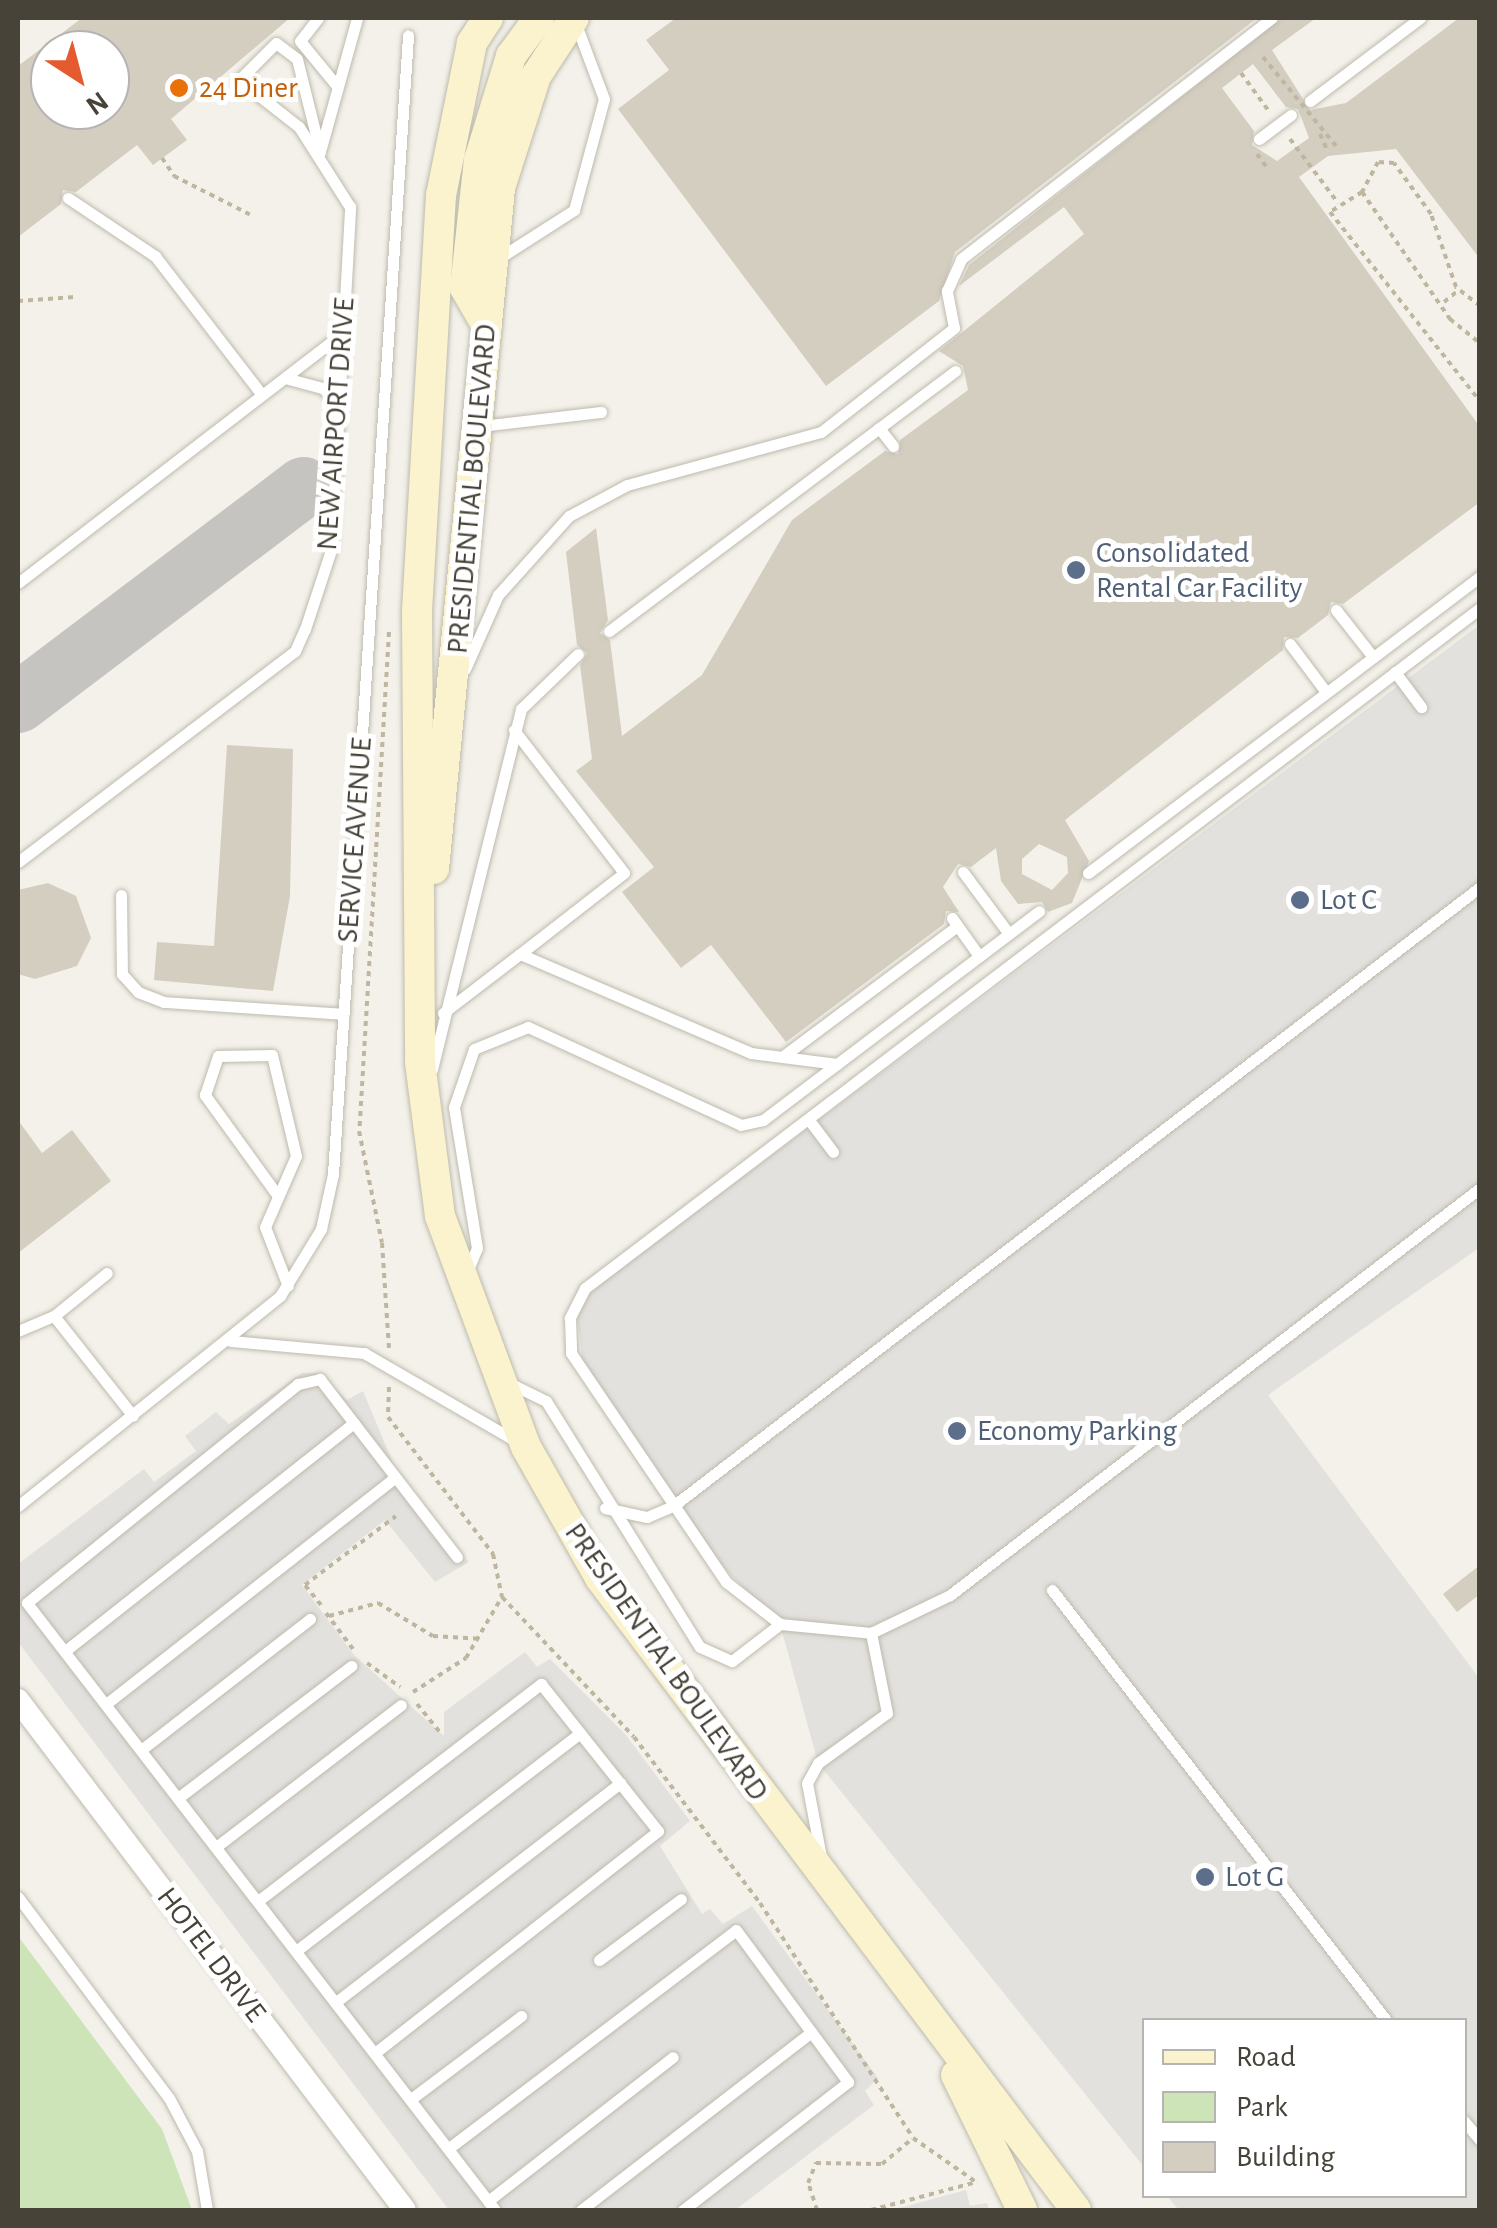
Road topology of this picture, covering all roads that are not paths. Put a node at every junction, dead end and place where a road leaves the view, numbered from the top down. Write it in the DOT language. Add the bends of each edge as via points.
graph roads {
  1 [pos="318,18"];
  2 [pos="358,18"];
  3 [pos="488,18"];
  4 [pos="514,18"];
  5 [pos="539,18"];
  6 [pos="574,18"];
  7 [pos="1272,18"];
  8 [pos="1420,18"];
  9 [pos="408,36"];
  10 [pos="337,86"];
  11 [pos="1310,101"];
  12 [pos="1291,114"];
  13 [pos="452,135"];
  14 [pos="1260,138"];
  15 [pos="320,152"];
  16 [pos="68,198"];
  17 [pos="494,262"];
  18 [pos="488,326"];
  19 [pos="344,333"];
  20 [pos="954,371"];
  21 [pos="284,378"];
  22 [pos="262,395"];
  23 [pos="339,407"];
  24 [pos="602,412"];
  25 [pos="478,426"];
  26 [pos="879,428"];
  27 [pos="893,446"];
  28 [pos="1480,576"];
  29 [pos="18,583"];
  30 [pos="1480,608"];
  31 [pos="1336,610"];
  32 [pos="609,631"];
  33 [pos="1290,644"];
  34 [pos="578,654"];
  35 [pos="1373,657"];
  36 [pos="1395,672"];
  37 [pos="1326,692"];
  38 [pos="1421,707"];
  39 [pos="514,730"];
  40 [pos="446,776"];
  41 [pos="18,862"];
  42 [pos="963,872"];
  43 [pos="1088,872"];
  44 [pos="1480,886"];
  45 [pos="122,896"];
  46 [pos="1039,912"];
  47 [pos="1009,934"];
  48 [pos="520,954"];
  49 [pos="980,956"];
  50 [pos="422,976"];
  51 [pos="344,1014"];
  52 [pos="442,1014"];
  53 [pos="782,1057"];
  54 [pos="837,1064"];
  55 [pos="424,1114"];
  56 [pos="808,1120"];
  57 [pos="833,1152"];
  58 [pos="1480,1188"];
  59 [pos="278,1196"];
  60 [pos="107,1274"];
  61 [pos="288,1286"];
  62 [pos="461,1287"];
  63 [pos="54,1316"];
  64 [pos="18,1331"];
  65 [pos="230,1340"];
  66 [pos="496,1377"];
  67 [pos="133,1416"];
  68 [pos="354,1424"];
  69 [pos="526,1447"];
  70 [pos="396,1477"];
  71 [pos="18,1506"];
  72 [pos="673,1506"];
  73 [pos="605,1508"];
  74 [pos="458,1558"];
  75 [pos="1052,1590"];
  76 [pos="310,1619"];
  77 [pos="780,1624"];
  78 [pos="872,1634"];
  79 [pos="65,1651"];
  80 [pos="351,1666"];
  81 [pos="18,1700"];
  82 [pos="405,1700"];
  83 [pos="106,1704"];
  84 [pos="580,1732"];
  85 [pos="141,1750"];
  86 [pos="620,1783"];
  87 [pos="178,1798"];
  88 [pos="216,1848"];
  89 [pos="825,1884"];
  90 [pos="18,1897"];
  91 [pos="681,1899"];
  92 [pos="258,1901"];
  93 [pos="296,1951"];
  94 [pos="599,1960"];
  95 [pos="336,2002"];
  96 [pos="920,2006"];
  97 [pos="521,2016"];
  98 [pos="1384,2018"];
  99 [pos="811,2032"];
  100 [pos="375,2053"];
  101 [pos="673,2057"];
  102 [pos="411,2099"];
  103 [pos="449,2148"];
  104 [pos="492,2206"];
  105 [pos="1076,2208"];
  106 [pos="207,2210"];
  107 [pos="405,2210"];
  108 [pos="581,2210"];
  109 [pos="683,2210"];
  110 [pos="1022,2210"];
  1 -- 10 [label="lane" via="300,41"];
  2 -- 10 [label="lane"];
  3 -- 13 [label="main road, PRESIDENTIAL BOULEVARD" via="472,43"];
  4 -- 13 [label="main road"];
  5 -- 18 [label="main road" via="510,56 479,160 466,288"];
  6 -- 17 [label="main road, PRESIDENTIAL BOULEVARD" via="512,131"];
  6 -- 17 [label="lane" via="604,99 580,192 552,231"];
  7 -- 40 [label="lane" via="961,259 949,294 957,322 820,432 766,454 626,485 530,551 466,665"];
  8 -- 11 [label="lane"];
  9 -- 51 [label="lane, SERVICE AVENUE"];
  10 -- 15 [label="lane"];
  12 -- 14 [label="lane"];
  13 -- 50 [label="main road, PRESIDENTIAL BOULEVARD" via="434,287 417,610"];
  15 -- 15 [label="lane" via="238,80 276,43 297,60"];
  15 -- 19 [label="lane, NEW AIRPORT DRIVE" via="350,206"];
  16 -- 22 [label="lane" via="155,256"];
  17 -- 18 [label="main road, PRESIDENTIAL BOULEVARD"];
  18 -- 25 [label="main road, PRESIDENTIAL BOULEVARD"];
  19 -- 21 [label="lane"];
  19 -- 23 [label="lane, NEW AIRPORT DRIVE"];
  20 -- 26 [label="lane"];
  21 -- 22 [label="lane"];
  21 -- 23 [label="lane" via="322,388"];
  22 -- 29 [label="lane"];
  23 -- 41 [label="lane, NEW AIRPORT DRIVE" via="331,550 295,651"];
  24 -- 25 [label="lane"];
  25 -- 40 [label="main road, PRESIDENTIAL BOULEVARD"];
  26 -- 27 [label="lane"];
  26 -- 32 [label="lane"];
  28 -- 35 [label="lane"];
  30 -- 36 [label="lane"];
  31 -- 35 [label="lane"];
  33 -- 37 [label="lane"];
  34 -- 39 [label="lane" via="542,683"];
  35 -- 37 [label="lane"];
  36 -- 38 [label="lane"];
  36 -- 56 [label="lane"];
  37 -- 43 [label="lane"];
  39 -- 48 [label="lane" via="624,873"];
  39 -- 52 [label="lane"];
  40 -- 50 [label="main road, PRESIDENTIAL BOULEVARD"];
  42 -- 47 [label="lane"];
  44 -- 72 [label="lane"];
  45 -- 51 [label="lane" via="122,974 138,992 164,1002"];
  46 -- 47 [label="lane"];
  47 -- 49 [label="lane"];
  48 -- 52 [label="lane"];
  48 -- 53 [label="lane" via="751,1053"];
  49 -- 53 [label="lane" via="955,922"];
  49 -- 54 [label="lane"];
  50 -- 55 [label="main road, PRESIDENTIAL BOULEVARD"];
  51 -- 61 [label="lane, SERVICE AVENUE" via="334,1174 321,1230"];
  52 -- 55 [label="lane"];
  53 -- 54 [label="lane"];
  54 -- 62 [label="lane" via="763,1120 741,1124 528,1027 503,1030 460,1070 454,1107 477,1248"];
  55 -- 62 [label="main road, PRESIDENTIAL BOULEVARD"];
  56 -- 57 [label="lane"];
  56 -- 72 [label="lane" via="586,1288 570,1318 584,1380"];
  58 -- 78 [label="lane" via="950,1595"];
  59 -- 59 [label="lane" via="204,1095 218,1056 272,1055 296,1156"];
  59 -- 61 [label="lane" via="265,1228"];
  60 -- 63 [label="lane"];
  61 -- 65 [label="lane, SERVICE AVENUE"];
  62 -- 66 [label="main road, PRESIDENTIAL BOULEVARD"];
  63 -- 64 [label="lane"];
  63 -- 67 [label="lane"];
  65 -- 67 [label="lane, SERVICE AVENUE"];
  65 -- 69 [label="lane" via="390,1363"];
  66 -- 69 [label="main road, PRESIDENTIAL BOULEVARD"];
  66 -- 73 [label="lane" via="546,1402"];
  67 -- 71 [label="lane, SERVICE AVENUE"];
  68 -- 70 [label="lane"];
  68 -- 79 [label="lane"];
  68 -- 79 [label="lane" via="320,1379 298,1384 27,1602"];
  69 -- 89 [label="main road, PRESIDENTIAL BOULEVARD" via="620,1606"];
  70 -- 74 [label="lane"];
  70 -- 83 [label="lane"];
  72 -- 73 [label="lane" via="647,1517"];
  72 -- 77 [label="lane" via="726,1582"];
  73 -- 77 [label="lane" via="700,1647 732,1661"];
  75 -- 98 [label="lane"];
  76 -- 85 [label="lane"];
  77 -- 78 [label="lane"];
  78 -- 89 [label="lane" via="887,1714 818,1763 807,1783"];
  79 -- 83 [label="lane"];
  80 -- 87 [label="lane"];
  81 -- 107 [label="street, HOTEL DRIVE"];
  82 -- 88 [label="lane"];
  83 -- 85 [label="lane"];
  84 -- 86 [label="lane"];
  84 -- 92 [label="lane" via="541,1684"];
  84 -- 93 [label="lane"];
  85 -- 87 [label="lane"];
  86 -- 95 [label="lane"];
  86 -- 100 [label="lane" via="658,1830"];
  87 -- 88 [label="lane"];
  88 -- 92 [label="lane"];
  89 -- 96 [label="main road, PRESIDENTIAL BOULEVARD"];
  90 -- 106 [label="lane" via="169,2098 197,2151"];
  91 -- 94 [label="lane"];
  92 -- 93 [label="lane"];
  93 -- 95 [label="lane"];
  95 -- 100 [label="lane"];
  96 -- 105 [label="main road, PRESIDENTIAL BOULEVARD"];
  96 -- 110 [label="main road"];
  97 -- 102 [label="lane"];
  99 -- 103 [label="lane" via="736,1930"];
  99 -- 108 [label="lane"];
  99 -- 109 [label="lane" via="848,2082"];
  100 -- 102 [label="lane"];
  101 -- 104 [label="lane"];
  102 -- 103 [label="lane"];
  103 -- 104 [label="lane"];
}
